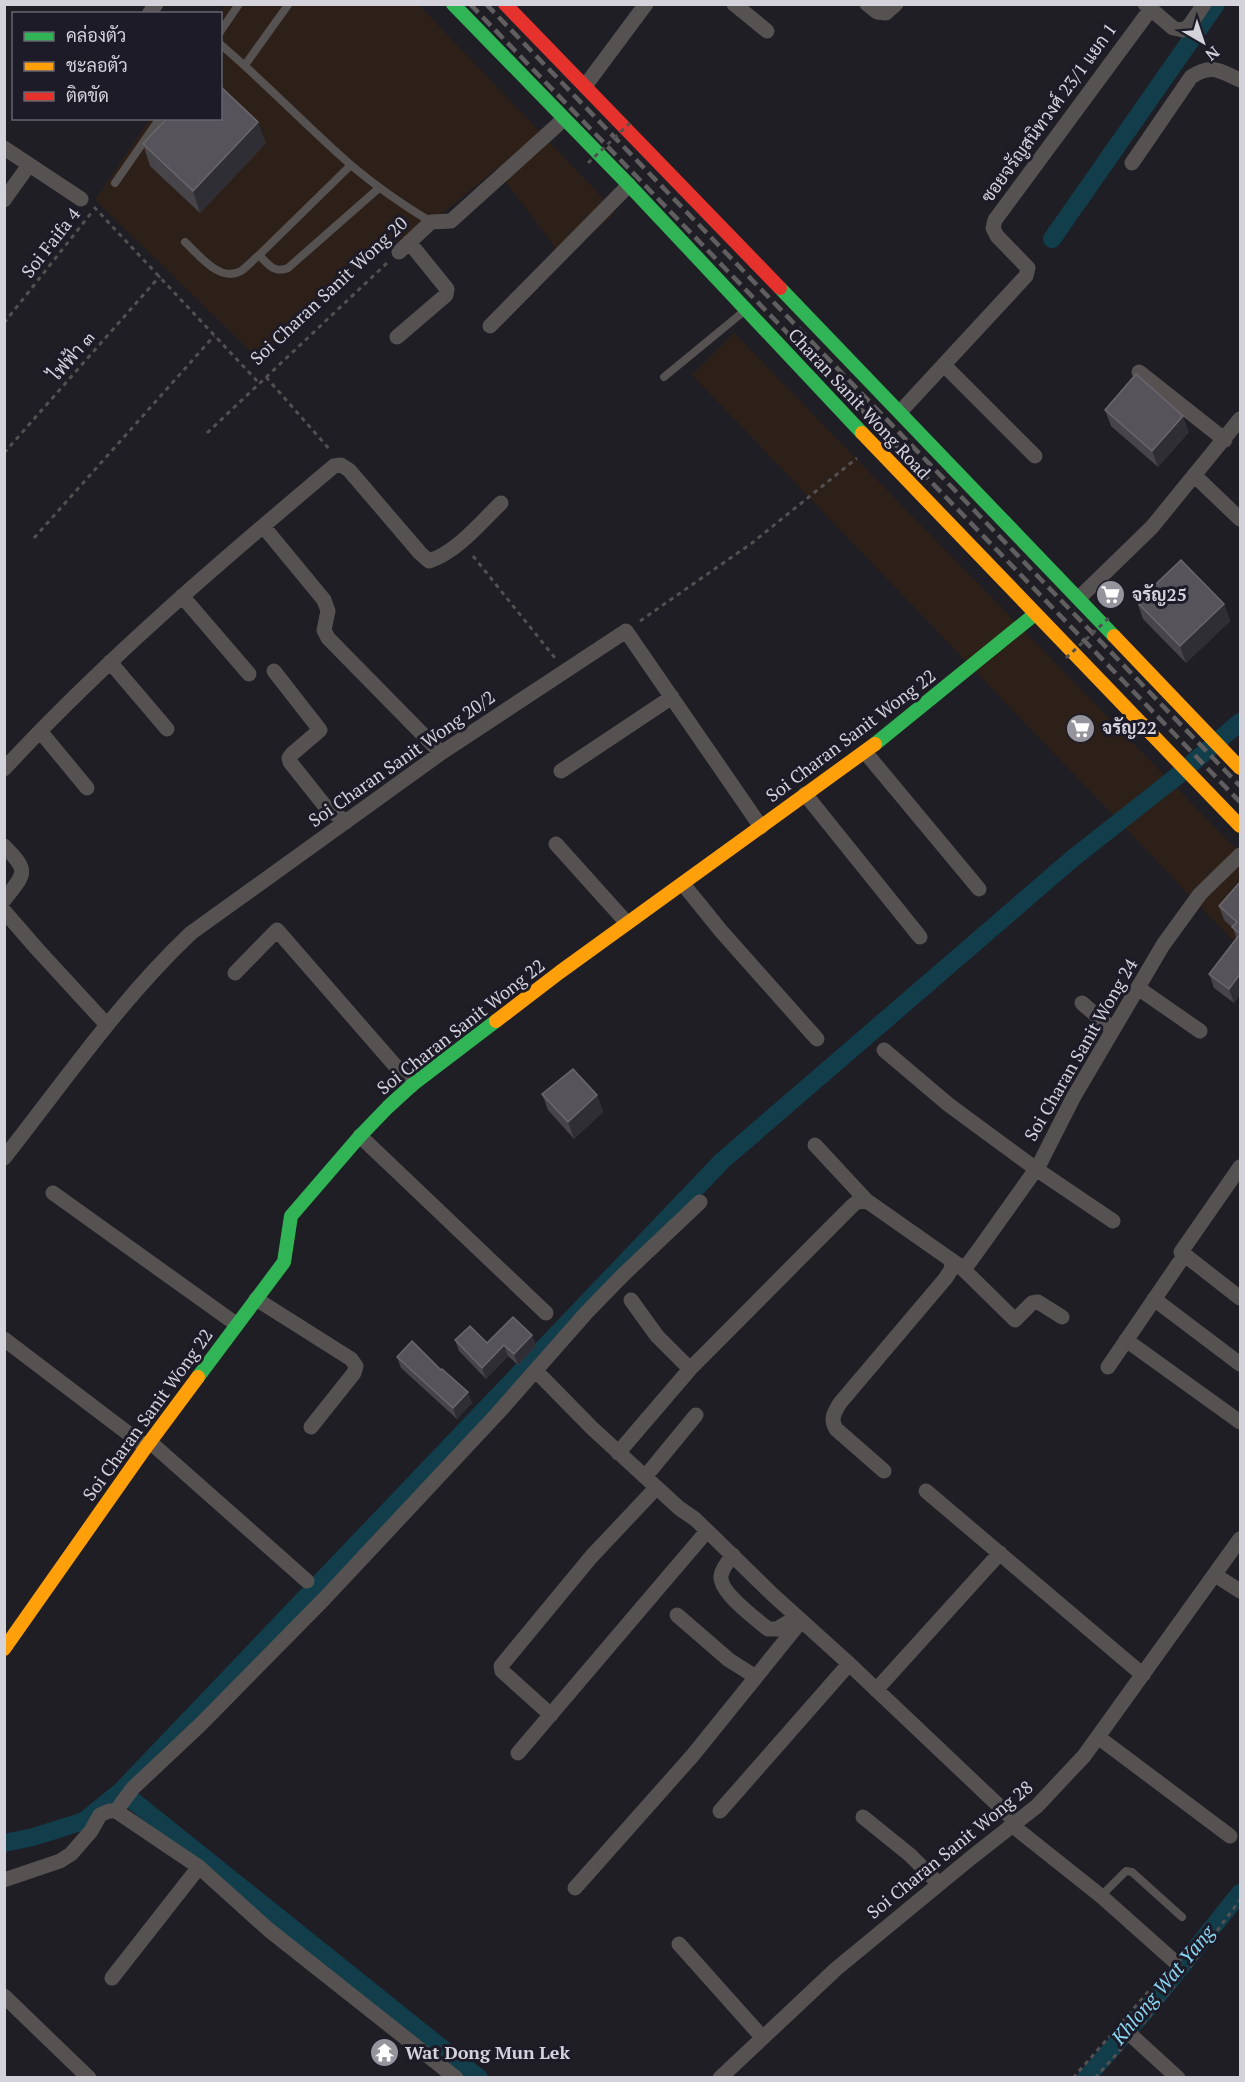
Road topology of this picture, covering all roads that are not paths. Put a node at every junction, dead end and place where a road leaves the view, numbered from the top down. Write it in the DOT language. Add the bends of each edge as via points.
graph roads {
  1 [pos="239,4"];
  2 [pos="453,4"];
  3 [pos="505,4"];
  4 [pos="734,4"];
  5 [pos="867,4"];
  6 [pos="1204,4"];
  7 [pos="288,5"];
  8 [pos="895,5"];
  9 [pos="642,6"];
  10 [pos="1147,7"];
  11 [pos="222,29"];
  12 [pos="767,31"];
  13 [pos="222,46"];
  14 [pos="245,65"];
  15 [pos="1240,80"];
  16 [pos="578,89"];
  17 [pos="560,115"];
  18 [pos="159,120"];
  19 [pos="4,148"];
  20 [pos="1132,163"];
  21 [pos="29,165"];
  22 [pos="351,165"];
  23 [pos="115,183"];
  24 [pos="629,185"];
  25 [pos="379,188"];
  26 [pos="81,199"];
  27 [pos="4,200"];
  28 [pos="431,222"];
  29 [pos="185,242"];
  30 [pos="259,255"];
  31 [pos="747,309"];
  32 [pos="490,326"];
  33 [pos="398,337"];
  34 [pos="945,366"];
  35 [pos="1139,372"];
  36 [pos="664,377"];
  37 [pos="900,412"];
  38 [pos="1240,419"];
  39 [pos="1225,440"];
  40 [pos="1035,456"];
  41 [pos="1194,475"];
  42 [pos="501,503"];
  43 [pos="1240,519"];
  44 [pos="262,526"];
  45 [pos="182,596"];
  46 [pos="1079,598"];
  47 [pos="1035,614"];
  48 [pos="110,662"];
  49 [pos="274,671"];
  50 [pos="249,674"];
  51 [pos="672,697"];
  52 [pos="167,729"];
  53 [pos="40,731"];
  54 [pos="865,752"];
  55 [pos="441,753"];
  56 [pos="1240,768"];
  57 [pos="4,769"];
  58 [pos="561,771"];
  59 [pos="87,788"];
  60 [pos="805,794"];
  61 [pos="346,822"];
  62 [pos="761,826"];
  63 [pos="1240,826"];
  64 [pos="556,844"];
  65 [pos="4,846"];
  66 [pos="1240,855"];
  67 [pos="683,884"];
  68 [pos="980,889"];
  69 [pos="4,900"];
  70 [pos="4,910"];
  71 [pos="627,923"];
  72 [pos="920,937"];
  73 [pos="235,973"];
  74 [pos="1138,988"];
  75 [pos="1082,1003"];
  76 [pos="107,1025"];
  77 [pos="1113,1030"];
  78 [pos="1200,1031"];
  79 [pos="817,1040"];
  80 [pos="884,1050"];
  81 [pos="412,1085"];
  82 [pos="360,1136"];
  83 [pos="816,1145"];
  84 [pos="4,1158"];
  85 [pos="1240,1167"];
  86 [pos="1036,1169"];
  87 [pos="53,1193"];
  88 [pos="867,1201"];
  89 [pos="700,1202"];
  90 [pos="1113,1221"];
  91 [pos="1179,1263"];
  92 [pos="956,1264"];
  93 [pos="256,1299"];
  94 [pos="631,1299"];
  95 [pos="1154,1299"];
  96 [pos="1240,1299"];
  97 [pos="546,1313"];
  98 [pos="1062,1317"];
  99 [pos="236,1324"];
  100 [pos="4,1339"];
  101 [pos="1126,1340"];
  102 [pos="1240,1364"];
  103 [pos="1108,1367"];
  104 [pos="690,1369"];
  105 [pos="536,1371"];
  106 [pos="696,1414"];
  107 [pos="1240,1422"];
  108 [pos="310,1427"];
  109 [pos="148,1444"];
  110 [pos="618,1452"];
  111 [pos="884,1472"];
  112 [pos="650,1482"];
  113 [pos="926,1491"];
  114 [pos="707,1531"];
  115 [pos="1239,1544"];
  116 [pos="1000,1553"];
  117 [pos="733,1555"];
  118 [pos="1215,1575"];
  119 [pos="307,1581"];
  120 [pos="1240,1591"];
  121 [pos="676,1615"];
  122 [pos="799,1619"];
  123 [pos="7,1640"];
  124 [pos="849,1664"];
  125 [pos="1143,1675"];
  126 [pos="756,1677"];
  127 [pos="876,1690"];
  128 [pos="550,1715"];
  129 [pos="1098,1737"];
  130 [pos="518,1753"];
  131 [pos="118,1808"];
  132 [pos="720,1811"];
  133 [pos="863,1817"];
  134 [pos="1015,1824"];
  135 [pos="1230,1836"];
  136 [pos="199,1867"];
  137 [pos="4,1880"];
  138 [pos="939,1884"];
  139 [pos="575,1887"];
  140 [pos="1101,1896"];
  141 [pos="1182,1917"];
  142 [pos="679,1944"];
  143 [pos="1180,1966"];
  144 [pos="112,1978"];
  145 [pos="4,1996"];
  146 [pos="1132,2036"];
  147 [pos="762,2037"];
  148 [pos="90,2078"];
  149 [pos="456,2078"];
  150 [pos="720,2078"];
  151 [pos="1178,2078"];
  1 -- 11 [label="lane"];
  2 -- 17 [label="main road, Charan Sanit Wong Road"];
  3 -- 16 [label="main road, Charan Sanit Wong Road"];
  4 -- 12 [label="street"];
  5 -- 8 [label="street" via="886,13"];
  6 -- 10 [label="street" via="1183,30 1173,28"];
  7 -- 14 [label="lane"];
  9 -- 16 [label="street"];
  10 -- 34 [label="street, ซอยจรัญสนิทวงศ์ 23/1 แยก 1" via="995,220 997,236 1028,268 1026,276"];
  13 -- 14 [label="lane"];
  14 -- 22 [label="lane"];
  15 -- 20 [label="street" via="1214,68 1191,77"];
  16 -- 17 [label="main road"];
  16 -- 37 [label="main road, Charan Sanit Wong Road"];
  17 -- 24 [label="main road, Charan Sanit Wong Road"];
  17 -- 28 [label="street, Soi Charan Sanit Wong 20" via="451,221"];
  18 -- 23 [label="lane"];
  19 -- 21 [label="street"];
  21 -- 26 [label="street"];
  21 -- 27 [label="street"];
  22 -- 25 [label="lane"];
  22 -- 30 [label="lane"];
  24 -- 31 [label="main road, Charan Sanit Wong Road"];
  24 -- 32 [label="street"];
  25 -- 28 [label="lane"];
  25 -- 30 [label="lane" via="288,268 273,269"];
  28 -- 33 [label="street, Soi Charan Sanit Wong 20" via="404,247 447,289 446,295"];
  29 -- 30 [label="lane" via="217,271 228,275 240,272"];
  31 -- 36 [label="lane"];
  31 -- 47 [label="main road, Charan Sanit Wong Road"];
  34 -- 37 [label="street"];
  34 -- 40 [label="street"];
  35 -- 39 [label="street"];
  37 -- 46 [label="main road, Charan Sanit Wong Road"];
  38 -- 39 [label="street"];
  39 -- 41 [label="street"];
  41 -- 43 [label="street"];
  41 -- 46 [label="street" via="1152,527"];
  42 -- 44 [label="street" via="441,558 429,561 341,465 334,466"];
  44 -- 45 [label="street"];
  44 -- 55 [label="street" via="324,600 328,611 324,630 328,638"];
  45 -- 48 [label="street"];
  45 -- 50 [label="street"];
  46 -- 56 [label="main road, Charan Sanit Wong Road"];
  47 -- 54 [label="main road, Soi Charan Sanit Wong 22"];
  47 -- 63 [label="main road, Charan Sanit Wong Road"];
  48 -- 52 [label="street"];
  48 -- 53 [label="street"];
  49 -- 61 [label="street" via="320,730 292,754 290,762 326,806"];
  51 -- 55 [label="street, Soi Charan Sanit Wong 20/2" via="626,631"];
  51 -- 58 [label="street"];
  51 -- 62 [label="street"];
  53 -- 57 [label="street"];
  53 -- 59 [label="street"];
  54 -- 60 [label="main road, Soi Charan Sanit Wong 22"];
  54 -- 68 [label="street"];
  55 -- 61 [label="street, Soi Charan Sanit Wong 20/2"];
  60 -- 62 [label="main road, Soi Charan Sanit Wong 22"];
  60 -- 72 [label="street"];
  61 -- 76 [label="street, Soi Charan Sanit Wong 20/2" via="191,933"];
  62 -- 67 [label="main road, Soi Charan Sanit Wong 22"];
  64 -- 71 [label="street"];
  65 -- 69 [label="street" via="21,862 22,873 19,883"];
  66 -- 74 [label="street, Soi Charan Sanit Wong 24" via="1200,894"];
  67 -- 71 [label="main road, Soi Charan Sanit Wong 22"];
  67 -- 79 [label="street"];
  70 -- 76 [label="street"];
  71 -- 81 [label="main road, Soi Charan Sanit Wong 22"];
  73 -- 81 [label="street" via="277,930"];
  74 -- 77 [label="street, Soi Charan Sanit Wong 24"];
  74 -- 78 [label="street"];
  75 -- 77 [label="street"];
  76 -- 84 [label="street, Soi Charan Sanit Wong 20/2"];
  77 -- 86 [label="street, Soi Charan Sanit Wong 24"];
  80 -- 86 [label="street" via="949,1106"];
  81 -- 82 [label="main road, Soi Charan Sanit Wong 22"];
  82 -- 93 [label="main road, Soi Charan Sanit Wong 22" via="291,1216 284,1262"];
  82 -- 97 [label="street"];
  83 -- 88 [label="street"];
  85 -- 96 [label="street" via="1181,1252"];
  86 -- 90 [label="street"];
  86 -- 92 [label="street, Soi Charan Sanit Wong 24" via="968,1264"];
  87 -- 99 [label="street"];
  88 -- 92 [label="street"];
  88 -- 104 [label="street" via="852,1206"];
  89 -- 105 [label="street" via="587,1312"];
  91 -- 95 [label="street"];
  92 -- 98 [label="street" via="1015,1320 1038,1302"];
  92 -- 111 [label="street, Soi Charan Sanit Wong 24" via="833,1416 836,1429"];
  93 -- 99 [label="main road, Soi Charan Sanit Wong 22"];
  93 -- 108 [label="street" via="351,1359 356,1366"];
  94 -- 104 [label="street" via="657,1336"];
  95 -- 101 [label="street"];
  95 -- 102 [label="street"];
  99 -- 109 [label="main road, Soi Charan Sanit Wong 22"];
  100 -- 109 [label="street"];
  101 -- 103 [label="street"];
  101 -- 107 [label="street"];
  104 -- 110 [label="street"];
  105 -- 110 [label="street"];
  105 -- 131 [label="street" via="325,1598 133,1788"];
  106 -- 112 [label="street"];
  109 -- 119 [label="street"];
  109 -- 123 [label="main road, Soi Charan Sanit Wong 22"];
  110 -- 112 [label="street"];
  112 -- 114 [label="street"];
  112 -- 128 [label="street" via="501,1666"];
  113 -- 116 [label="street"];
  114 -- 117 [label="street"];
  114 -- 128 [label="street"];
  115 -- 118 [label="street, Soi Charan Sanit Wong 28"];
  116 -- 125 [label="street"];
  116 -- 127 [label="street"];
  117 -- 122 [label="street"];
  117 -- 122 [label="street" via="720,1579 733,1598 768,1629"];
  118 -- 120 [label="street"];
  118 -- 125 [label="street, Soi Charan Sanit Wong 28"];
  121 -- 126 [label="street" via="729,1660"];
  122 -- 124 [label="street"];
  122 -- 126 [label="street"];
  124 -- 127 [label="street"];
  124 -- 132 [label="street"];
  125 -- 129 [label="street, Soi Charan Sanit Wong 28"];
  126 -- 139 [label="street" via="693,1755"];
  127 -- 134 [label="street"];
  128 -- 130 [label="street"];
  129 -- 134 [label="street, Soi Charan Sanit Wong 28" via="1037,1806"];
  129 -- 135 [label="street"];
  131 -- 136 [label="street"];
  131 -- 137 [label="street" via="100,1815 84,1839 60,1861"];
  133 -- 138 [label="street"];
  134 -- 138 [label="street, Soi Charan Sanit Wong 28"];
  134 -- 140 [label="street"];
  136 -- 144 [label="street"];
  136 -- 149 [label="street" via="269,1930"];
  138 -- 147 [label="street, Soi Charan Sanit Wong 28" via="836,1969"];
  140 -- 141 [label="lane" via="1126,1871 1132,1872"];
  140 -- 143 [label="street"];
  142 -- 147 [label="street"];
  145 -- 148 [label="street"];
  146 -- 151 [label="street"];
  147 -- 150 [label="street, Soi Charan Sanit Wong 28"];
}
